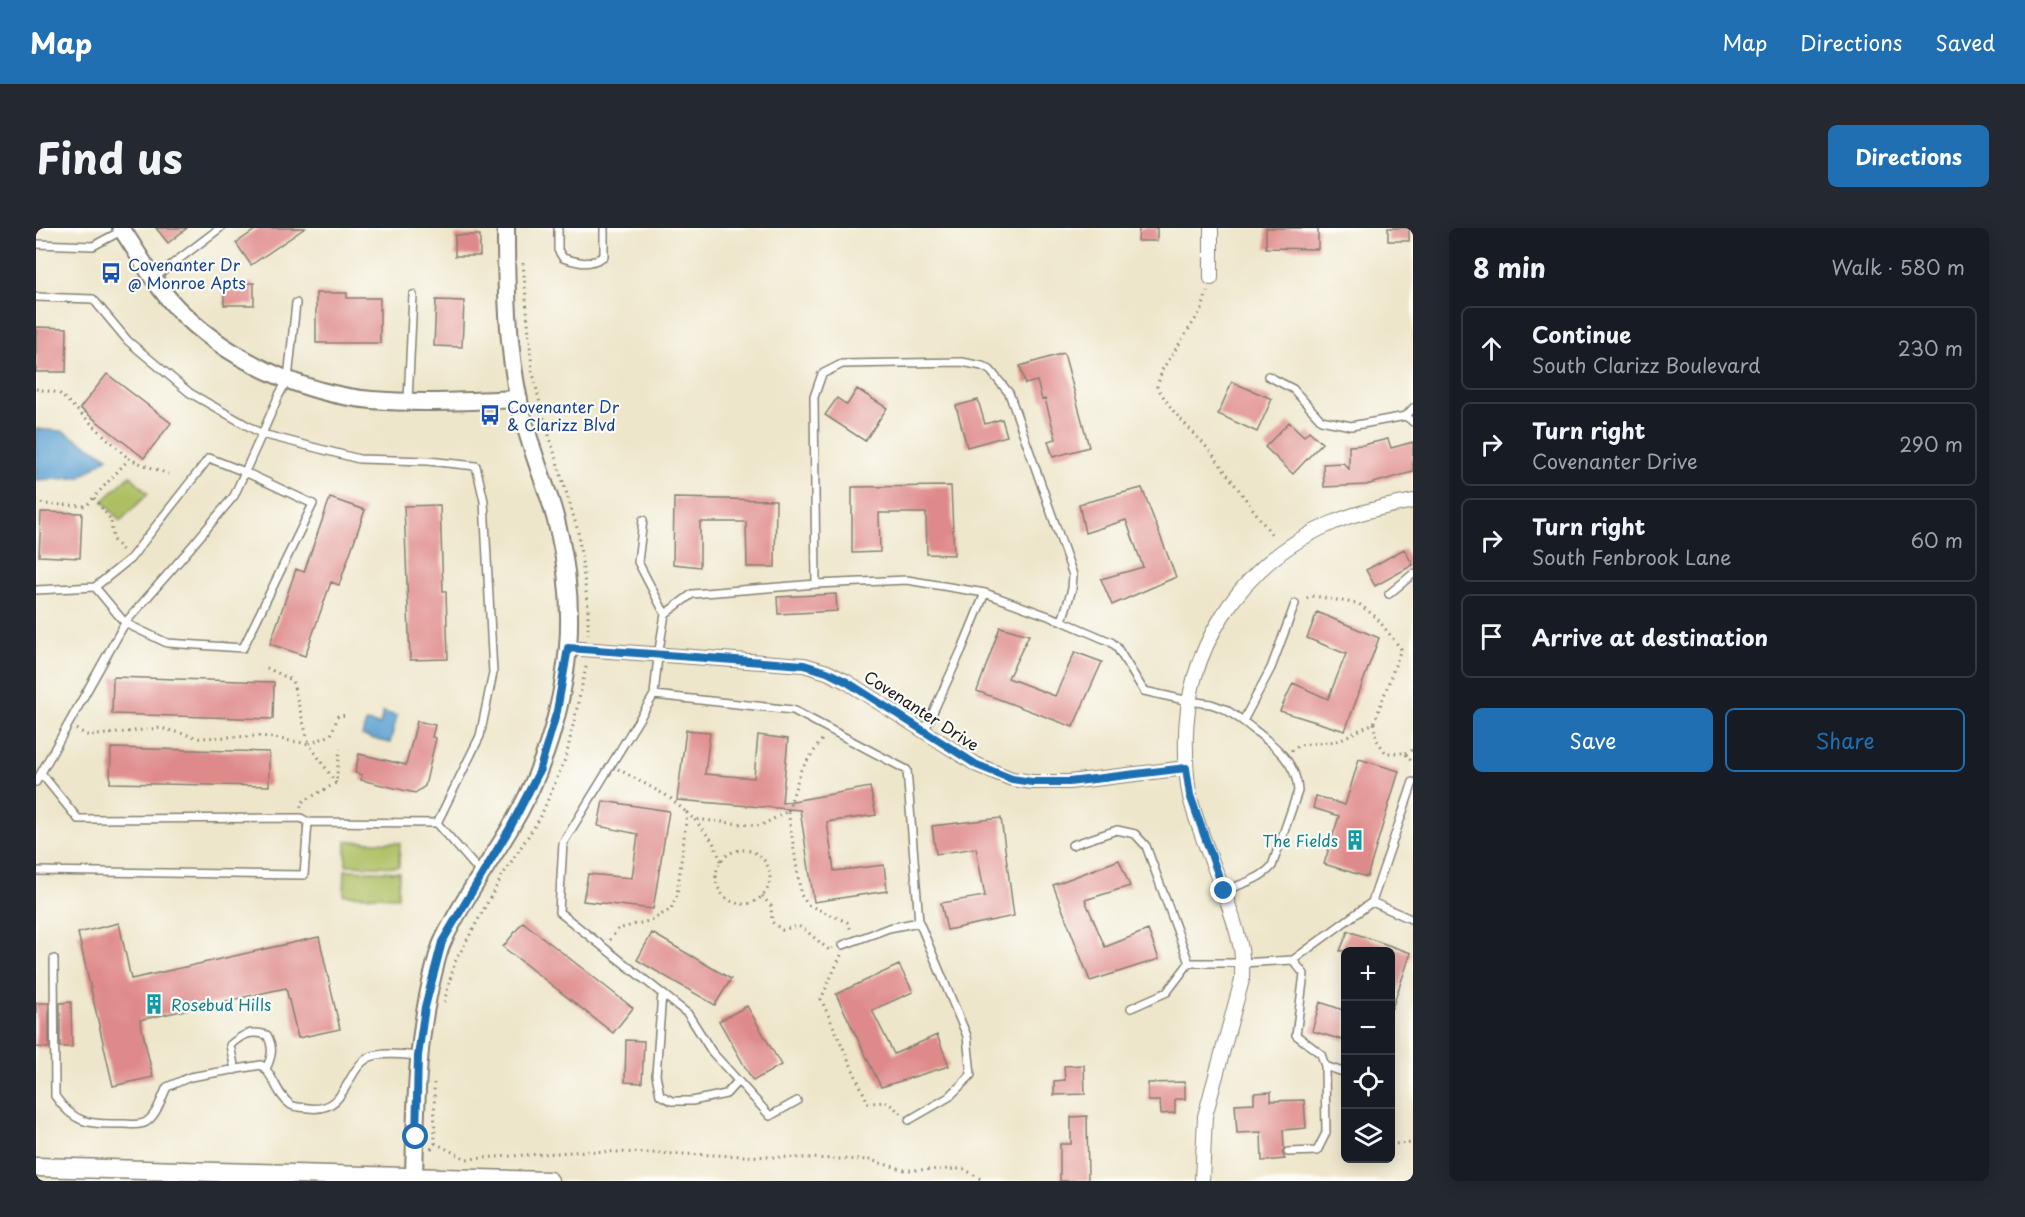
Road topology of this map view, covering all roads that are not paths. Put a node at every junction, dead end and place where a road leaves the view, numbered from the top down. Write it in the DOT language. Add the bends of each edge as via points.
graph roads {
  1 [pos="220,228"];
  2 [pos="506,228"];
  3 [pos="558,228"];
  4 [pos="604,228"];
  5 [pos="1210,228"];
  6 [pos="122,229"];
  7 [pos="36,244"];
  8 [pos="154,278"];
  9 [pos="1211,278"];
  10 [pos="413,295"];
  11 [pos="36,297"];
  12 [pos="296,303"];
  13 [pos="1268,376"];
  14 [pos="288,379"];
  15 [pos="519,399"];
  16 [pos="408,401"];
  17 [pos="1413,408"];
  18 [pos="1406,416"];
  19 [pos="1413,422"];
  20 [pos="262,434"];
  21 [pos="244,472"];
  22 [pos="1413,501"];
  23 [pos="643,520"];
  24 [pos="1413,574"];
  25 [pos="816,584"];
  26 [pos="94,587"];
  27 [pos="36,590"];
  28 [pos="985,593"];
  29 [pos="1389,594"];
  30 [pos="1295,604"];
  31 [pos="665,614"];
  32 [pos="1062,621"];
  33 [pos="125,622"];
  34 [pos="568,648"];
  35 [pos="658,656"];
  36 [pos="654,695"];
  37 [pos="1189,701"];
  38 [pos="1243,721"];
  39 [pos="924,732"];
  40 [pos="1186,768"];
  41 [pos="41,773"];
  42 [pos="36,782"];
  43 [pos="1413,782"];
  44 [pos="304,820"];
  45 [pos="437,823"];
  46 [pos="1072,845"];
  47 [pos="36,870"];
  48 [pos="482,874"];
  49 [pos="1224,891"];
  50 [pos="1372,902"];
  51 [pos="1413,920"];
  52 [pos="919,922"];
  53 [pos="843,945"];
  54 [pos="54,959"];
  55 [pos="1293,960"];
  56 [pos="1189,963"];
  57 [pos="1242,963"];
  58 [pos="662,993"];
  59 [pos="1131,1008"];
  60 [pos="418,1056"];
  61 [pos="1325,1066"];
  62 [pos="266,1069"];
  63 [pos="235,1070"];
  64 [pos="1341,1071"];
  65 [pos="738,1081"];
  66 [pos="797,1101"];
  67 [pos="909,1120"];
  68 [pos="1288,1152"];
  69 [pos="36,1167"];
  70 [pos="414,1179"];
  71 [pos="549,1181"];
  72 [pos="1202,1181"];
  1 -- 8 [label="lane"];
  2 -- 15 [label="street" via="510,341"];
  3 -- 4 [label="lane" via="558,250 563,258 594,263 604,256"];
  5 -- 9 [label="street"];
  6 -- 7 [label="lane" via="93,246"];
  6 -- 8 [label="street"];
  8 -- 14 [label="street" via="176,307 201,329 228,348"];
  10 -- 16 [label="lane"];
  11 -- 20 [label="lane" via="93,299 128,341 190,393"];
  12 -- 14 [label="lane"];
  13 -- 18 [label="lane" via="1293,388 1321,420 1351,426"];
  14 -- 16 [label="street" via="347,396"];
  14 -- 20 [label="lane"];
  15 -- 16 [label="street"];
  15 -- 34 [label="street" via="560,538 567,585"];
  17 -- 18 [label="lane"];
  18 -- 19 [label="lane"];
  20 -- 21 [label="lane"];
  20 -- 45 [label="lane" via="359,459 476,466 484,501 493,673 480,736"];
  21 -- 26 [label="lane" via="209,458 130,559"];
  21 -- 33 [label="lane" via="234,496"];
  21 -- 33 [label="lane" via="313,504 243,648 167,643"];
  22 -- 37 [label="street" via="1331,523 1266,564 1245,584 1218,621 1196,670"];
  23 -- 31 [label="lane" via="638,562"];
  24 -- 29 [label="lane"];
  25 -- 28 [label="lane" via="907,580"];
  25 -- 31 [label="lane" via="692,594"];
  25 -- 32 [label="lane" via="814,397 822,374 842,364 972,363 990,370 1009,393 1070,564 1073,582"];
  26 -- 27 [label="lane"];
  26 -- 33 [label="lane"];
  28 -- 32 [label="lane"];
  28 -- 39 [label="lane"];
  30 -- 38 [label="lane" via="1271,668"];
  31 -- 35 [label="lane"];
  32 -- 37 [label="lane" via="1111,642 1144,691"];
  33 -- 41 [label="lane"];
  34 -- 35 [label="street, Covenanter Drive"];
  34 -- 48 [label="street" via="557,711 539,772"];
  35 -- 36 [label="lane"];
  35 -- 39 [label="street, Covenanter Drive" via="804,665 847,682"];
  36 -- 52 [label="lane" via="793,710 907,770"];
  36 -- 58 [label="lane" via="563,843 559,912"];
  37 -- 38 [label="lane" via="1211,704"];
  37 -- 40 [label="street"];
  38 -- 49 [label="lane" via="1292,766 1298,791 1272,866 1266,873"];
  39 -- 40 [label="street, Covenanter Drive" via="977,765 1012,779 1032,782 1069,782"];
  40 -- 49 [label="street" via="1192,804"];
  41 -- 42 [label="lane"];
  41 -- 44 [label="lane" via="78,819"];
  43 -- 50 [label="lane"];
  44 -- 45 [label="lane"];
  44 -- 47 [label="lane" via="304,875"];
  45 -- 48 [label="lane"];
  46 -- 56 [label="lane" via="1117,830 1136,834 1146,846"];
  48 -- 60 [label="street" via="442,942 425,1007"];
  49 -- 57 [label="street"];
  50 -- 51 [label="lane"];
  50 -- 55 [label="lane"];
  52 -- 53 [label="lane"];
  52 -- 67 [label="lane" via="967,1036 971,1075 950,1097"];
  54 -- 63 [label="lane" via="55,1096 65,1111 80,1121 143,1125 153,1117 167,1087 190,1077"];
  55 -- 57 [label="lane"];
  55 -- 61 [label="lane" via="1304,974 1296,1035 1321,1054"];
  56 -- 57 [label="lane"];
  56 -- 59 [label="lane" via="1167,992"];
  57 -- 72 [label="street" via="1242,980 1205,1116"];
  58 -- 65 [label="lane" via="688,1014 712,1052"];
  58 -- 65 [label="lane" via="656,1076 660,1095 672,1101 692,1101 726,1094"];
  60 -- 62 [label="lane" via="369,1057 332,1103 314,1109 292,1106 276,1090"];
  60 -- 70 [label="street"];
  61 -- 64 [label="lane"];
  61 -- 68 [label="lane" via="1326,1133 1317,1151"];
  62 -- 63 [label="lane" via="261,1065"];
  62 -- 63 [label="lane" via="272,1058 272,1044 267,1035 256,1032 230,1045"];
  65 -- 66 [label="lane" via="770,1116"];
  69 -- 70 [label="main road"];
  70 -- 71 [label="main road"];
}
